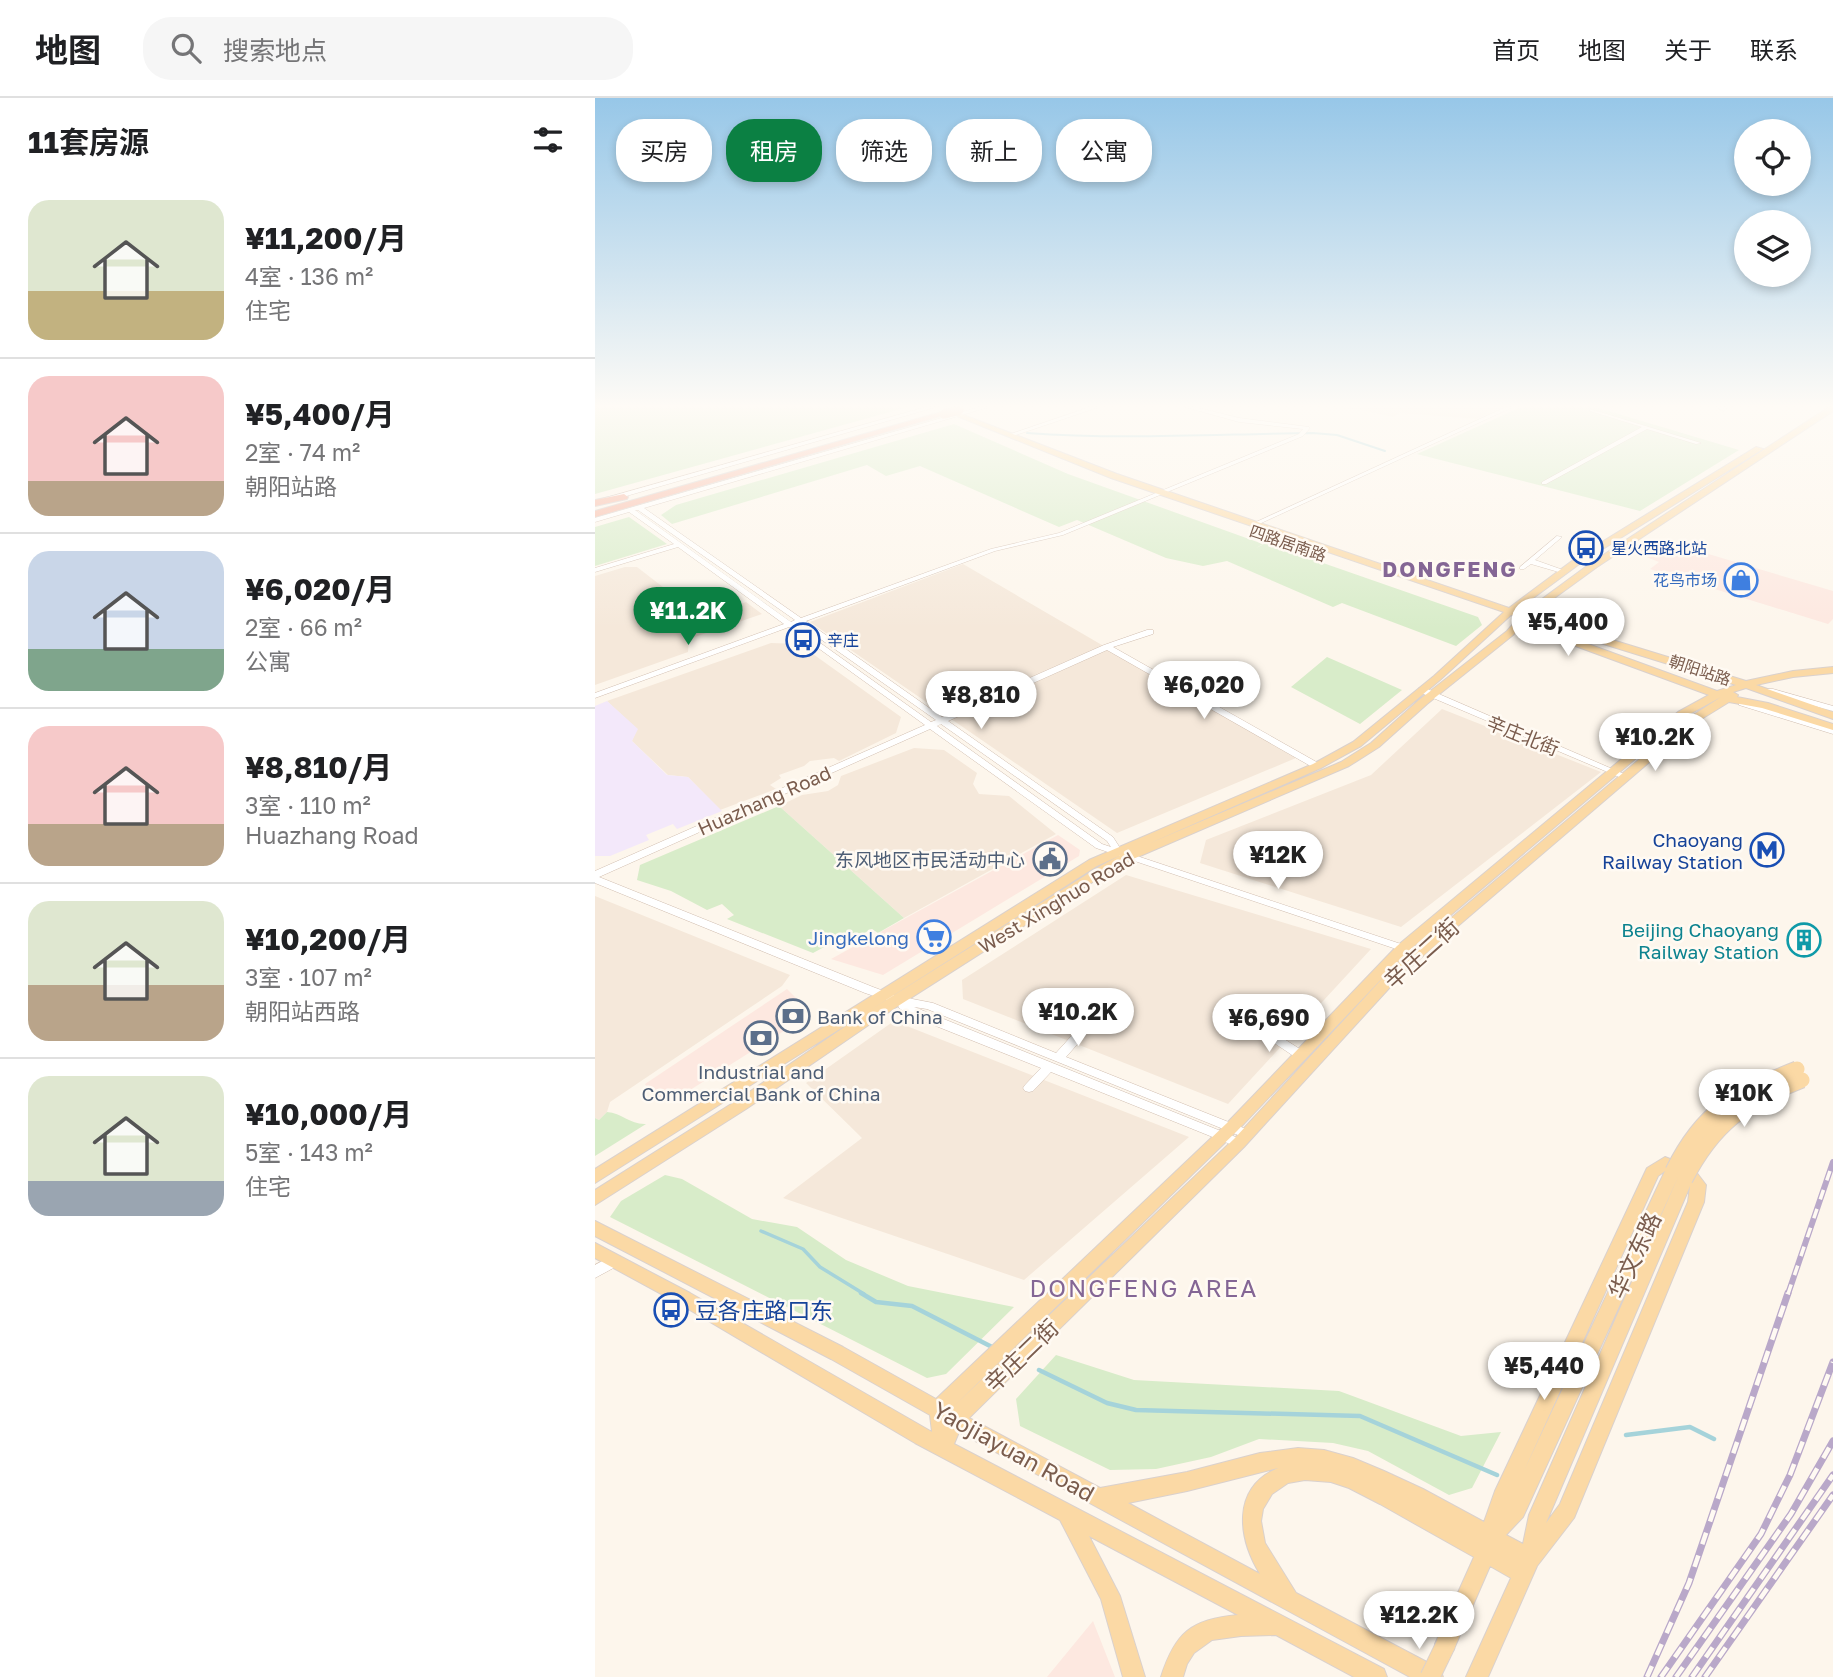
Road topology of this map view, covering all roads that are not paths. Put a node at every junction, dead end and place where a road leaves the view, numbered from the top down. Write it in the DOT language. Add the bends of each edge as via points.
graph roads {
  1 [pos="684,481"];
  2 [pos="692,481"];
  3 [pos="713,481"];
  4 [pos="720,481"];
  5 [pos="732,481"];
  6 [pos="1112,481"];
  7 [pos="1131,481"];
  8 [pos="1192,481"];
  9 [pos="1350,481"];
  10 [pos="1548,481"];
  11 [pos="1712,481"];
  12 [pos="1725,481"];
  13 [pos="1544,483"];
  14 [pos="695,492"];
  15 [pos="1163,493"];
  16 [pos="1152,496"];
  17 [pos="595,505"];
  18 [pos="640,508"];
  19 [pos="630,510"];
  20 [pos="595,514"];
  21 [pos="595,520"];
  22 [pos="1255,524"];
  23 [pos="1559,537"];
  24 [pos="679,545"];
  25 [pos="1530,561"];
  26 [pos="1522,568"];
  27 [pos="595,570"];
  28 [pos="1564,572"];
  29 [pos="1507,614"];
  30 [pos="1522,619"];
  31 [pos="800,621"];
  32 [pos="792,625"];
  33 [pos="1150,632"];
  34 [pos="1107,647"];
  35 [pos="1833,672"];
  36 [pos="1792,674"];
  37 [pos="1743,684"];
  38 [pos="1757,688"];
  39 [pos="1426,693"];
  40 [pos="595,696"];
  41 [pos="1720,696"];
  42 [pos="1833,709"];
  43 [pos="1833,716"];
  44 [pos="937,723"];
  45 [pos="1832,733"];
  46 [pos="1317,766"];
  47 [pos="1613,771"];
  48 [pos="1626,777"];
  49 [pos="1123,853"];
  50 [pos="595,877"];
  51 [pos="1402,948"];
  52 [pos="1418,953"];
  53 [pos="881,995"];
  54 [pos="896,1000"];
  55 [pos="1259,1027"];
  56 [pos="1078,1036"];
  57 [pos="1299,1054"];
  58 [pos="1058,1058"];
  59 [pos="1048,1068"];
  60 [pos="1800,1075"];
  61 [pos="1029,1088"];
  62 [pos="1235,1135"];
  63 [pos="1679,1175"];
  64 [pos="595,1177"];
  65 [pos="595,1198"];
  66 [pos="595,1228"];
  67 [pos="595,1251"];
  68 [pos="614,1261"];
  69 [pos="595,1272"];
  70 [pos="946,1414"];
  71 [pos="943,1447"];
  72 [pos="1099,1498"];
  73 [pos="1067,1514"];
  74 [pos="1487,1545"];
  75 [pos="1526,1567"];
  76 [pos="1289,1598"];
  77 [pos="1281,1627"];
  78 [pos="1479,1672"];
  79 [pos="1134,1677"];
  80 [pos="1172,1677"];
  81 [pos="1376,1677"];
  82 [pos="1431,1677"];
  1 -- 17 [label="street"];
  2 -- 17 [label="highway"];
  3 -- 20 [label="highway"];
  4 -- 14 [label="highway"];
  5 -- 14 [label="street"];
  6 -- 16 [label="main road, 四路居南路"];
  7 -- 15 [label="main road"];
  8 -- 15 [label="street"];
  9 -- 22 [label="street"];
  10 -- 13 [label="street"];
  11 -- 28 [label="main road, West Xinghuo Road"];
  12 -- 30 [label="main road, West Xinghuo Road" via="1594,565"];
  14 -- 18 [label="street"];
  15 -- 16 [label="street"];
  15 -- 22 [label="main road"];
  16 -- 29 [label="main road, 四路居南路"];
  16 -- 31 [label="street" via="1061,534 993,550"];
  18 -- 19 [label="street"];
  18 -- 31 [label="street"];
  19 -- 21 [label="street"];
  19 -- 24 [label="street"];
  22 -- 29 [label="main road"];
  23 -- 25 [label="street"];
  24 -- 27 [label="street"];
  24 -- 32 [label="street"];
  25 -- 26 [label="street"];
  25 -- 28 [label="street"];
  28 -- 29 [label="main road, West Xinghuo Road"];
  29 -- 30 [label="main road, 朝阳站路"];
  29 -- 39 [label="main road, West Xinghuo Road"];
  30 -- 37 [label="main road, 朝阳站路"];
  30 -- 39 [label="main road, West Xinghuo Road"];
  30 -- 41 [label="main road, 朝阳站路"];
  31 -- 32 [label="street"];
  31 -- 44 [label="street"];
  32 -- 40 [label="street"];
  32 -- 44 [label="street"];
  33 -- 34 [label="street, Huazhang Road"];
  34 -- 44 [label="street, Huazhang Road"];
  34 -- 46 [label="street"];
  35 -- 36 [label="main road"];
  35 -- 38 [label="main road"];
  36 -- 37 [label="main road"];
  37 -- 38 [label="main road, 朝阳站路"];
  37 -- 41 [label="main road"];
  38 -- 41 [label="main road"];
  38 -- 42 [label="street"];
  38 -- 43 [label="main road, 朝阳站路"];
  39 -- 46 [label="main road, West Xinghuo Road" via="1357,744"];
  39 -- 47 [label="street, 辛庄北街"];
  39 -- 49 [label="main road, West Xinghuo Road" via="1375,745 1345,764"];
  41 -- 45 [label="main road" via="1764,705"];
  41 -- 47 [label="main road, 辛庄二街" via="1682,714"];
  41 -- 48 [label="main road, 辛庄二街"];
  44 -- 49 [label="street" via="1098,846"];
  44 -- 50 [label="street, Huazhang Road"];
  46 -- 49 [label="main road, West Xinghuo Road"];
  47 -- 48 [label="street, 辛庄北街"];
  47 -- 51 [label="main road, 辛庄二街"];
  48 -- 52 [label="main road, 辛庄二街"];
  49 -- 51 [label="street"];
  49 -- 53 [label="main road, West Xinghuo Road" via="1093,863"];
  49 -- 54 [label="main road, West Xinghuo Road"];
  50 -- 53 [label="street"];
  51 -- 52 [label="street"];
  51 -- 57 [label="main road, 辛庄二街"];
  52 -- 62 [label="main road, 辛庄二街"];
  53 -- 54 [label="street"];
  53 -- 64 [label="main road, West Xinghuo Road"];
  54 -- 58 [label="street" via="929,1006"];
  54 -- 59 [label="street" via="915,1013"];
  54 -- 65 [label="main road, West Xinghuo Road"];
  55 -- 57 [label="street"];
  56 -- 58 [label="street"];
  57 -- 62 [label="main road, 辛庄二街"];
  58 -- 62 [label="street"];
  59 -- 61 [label="street"];
  59 -- 62 [label="street"];
  60 -- 63 [label="main road, bridge" via="1715,1128"];
  62 -- 70 [label="main road, 辛庄二街"];
  63 -- 74 [label="main road, 华文东路" via="1516,1510"];
  63 -- 75 [label="main road, 华文东路" via="1536,1522"];
  66 -- 70 [label="main road, Yaojiayuan Road"];
  67 -- 68 [label="main road, Yaojiayuan Road"];
  68 -- 69 [label="street"];
  68 -- 71 [label="main road, Yaojiayuan Road"];
  70 -- 71 [label="main road, 辛庄二街"];
  70 -- 72 [label="main road, Yaojiayuan Road"];
  71 -- 73 [label="main road, Yaojiayuan Road"];
  72 -- 74 [label="main road" via="1269,1459 1300,1457 1345,1464 1372,1475"];
  72 -- 76 [label="main road, Yaojiayuan Road"];
  73 -- 77 [label="main road, Yaojiayuan Road"];
  73 -- 79 [label="main road" via="1110,1596"];
  74 -- 75 [label="main road"];
  74 -- 75 [label="main road" via="1510,1479 1652,1172 1665,1163 1688,1172 1698,1185 1696,1202 1567,1511"];
  74 -- 76 [label="main road" via="1350,1479 1323,1471 1280,1476 1261,1493 1251,1514 1254,1544"];
  74 -- 82 [label="main road, 华文东路, bridge"];
  75 -- 78 [label="main road, 华文东路"];
  76 -- 82 [label="main road, Yaojiayuan Road"];
  77 -- 80 [label="main road" via="1231,1624 1201,1633 1179,1655"];
  77 -- 81 [label="main road, Yaojiayuan Road"];
}
